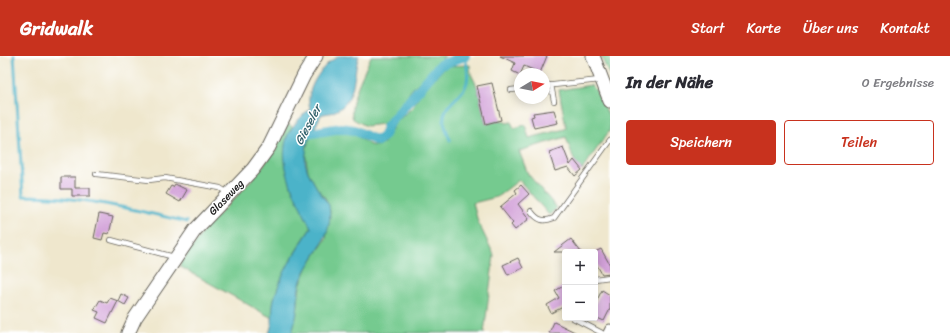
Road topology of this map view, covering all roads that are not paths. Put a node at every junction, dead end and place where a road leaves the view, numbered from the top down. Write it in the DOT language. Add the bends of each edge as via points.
graph roads {
  1 [pos="316,56"];
  2 [pos="593,56"];
  3 [pos="601,80"];
  4 [pos="550,85"];
  5 [pos="511,90"];
  6 [pos="514,90"];
  7 [pos="610,99"];
  8 [pos="554,101"];
  9 [pos="610,140"];
  10 [pos="96,174"];
  11 [pos="228,193"];
  12 [pos="532,212"];
  13 [pos="110,240"];
  14 [pos="175,258"];
  15 [pos="610,277"];
  16 [pos="598,279"];
  17 [pos="579,321"];
  18 [pos="610,329"];
  19 [pos="128,333"];
  20 [pos="602,333"];
  21 [pos="608,333"];
  1 -- 11 [label="street, Glaseweg" via="269,147 253,169"];
  2 -- 3 [label="street"];
  3 -- 4 [label="lane"];
  3 -- 7 [label="street"];
  4 -- 8 [label="lane"];
  5 -- 6 [label="lane"];
  9 -- 12 [label="lane" via="554,218 541,221 536,219"];
  10 -- 11 [label="lane" via="149,180 165,178 220,188"];
  11 -- 14 [label="street, Glaseweg" via="195,230"];
  13 -- 14 [label="lane"];
  14 -- 19 [label="street, Glaseweg" via="135,318"];
  15 -- 16 [label="lane"];
  17 -- 20 [label="lane"];
  18 -- 21 [label="street"];
}
